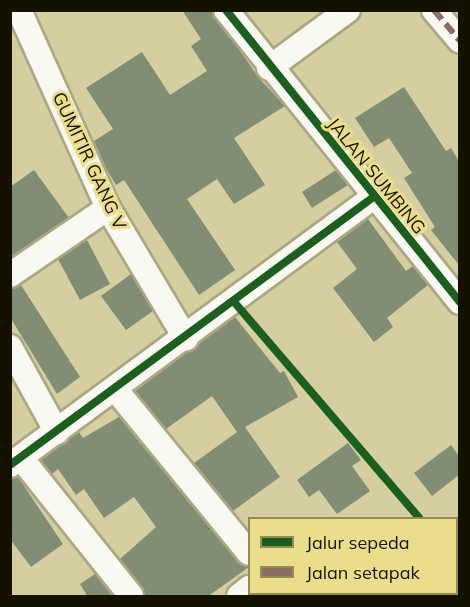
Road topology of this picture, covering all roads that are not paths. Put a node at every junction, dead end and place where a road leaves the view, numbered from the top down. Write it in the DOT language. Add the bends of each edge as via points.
graph roads {
  1 [pos="19,10"];
  2 [pos="226,10"];
  3 [pos="348,10"];
  4 [pos="434,10"];
  5 [pos="459,41"];
  6 [pos="269,68"];
  7 [pos="373,197"];
  8 [pos="108,208"];
  9 [pos="10,275"];
  10 [pos="459,302"];
  11 [pos="186,339"];
  12 [pos="10,347"];
  13 [pos="116,390"];
  14 [pos="57,432"];
  15 [pos="16,461"];
  16 [pos="248,553"];
  17 [pos="131,597"];
  1 -- 8 [label="street, GUMITIR GANG V"];
  2 -- 6 [label="street, JALAN SUMBING"];
  3 -- 6 [label="street"];
  4 -- 5 [label="street"];
  6 -- 7 [label="street, JALAN SUMBING"];
  7 -- 10 [label="street, JALAN SUMBING"];
  7 -- 11 [label="street"];
  8 -- 9 [label="street"];
  8 -- 11 [label="street, GUMITIR GANG V"];
  11 -- 13 [label="street"];
  12 -- 14 [label="street"];
  13 -- 14 [label="street"];
  13 -- 16 [label="street"];
  14 -- 15 [label="street"];
  15 -- 17 [label="street"];
}
